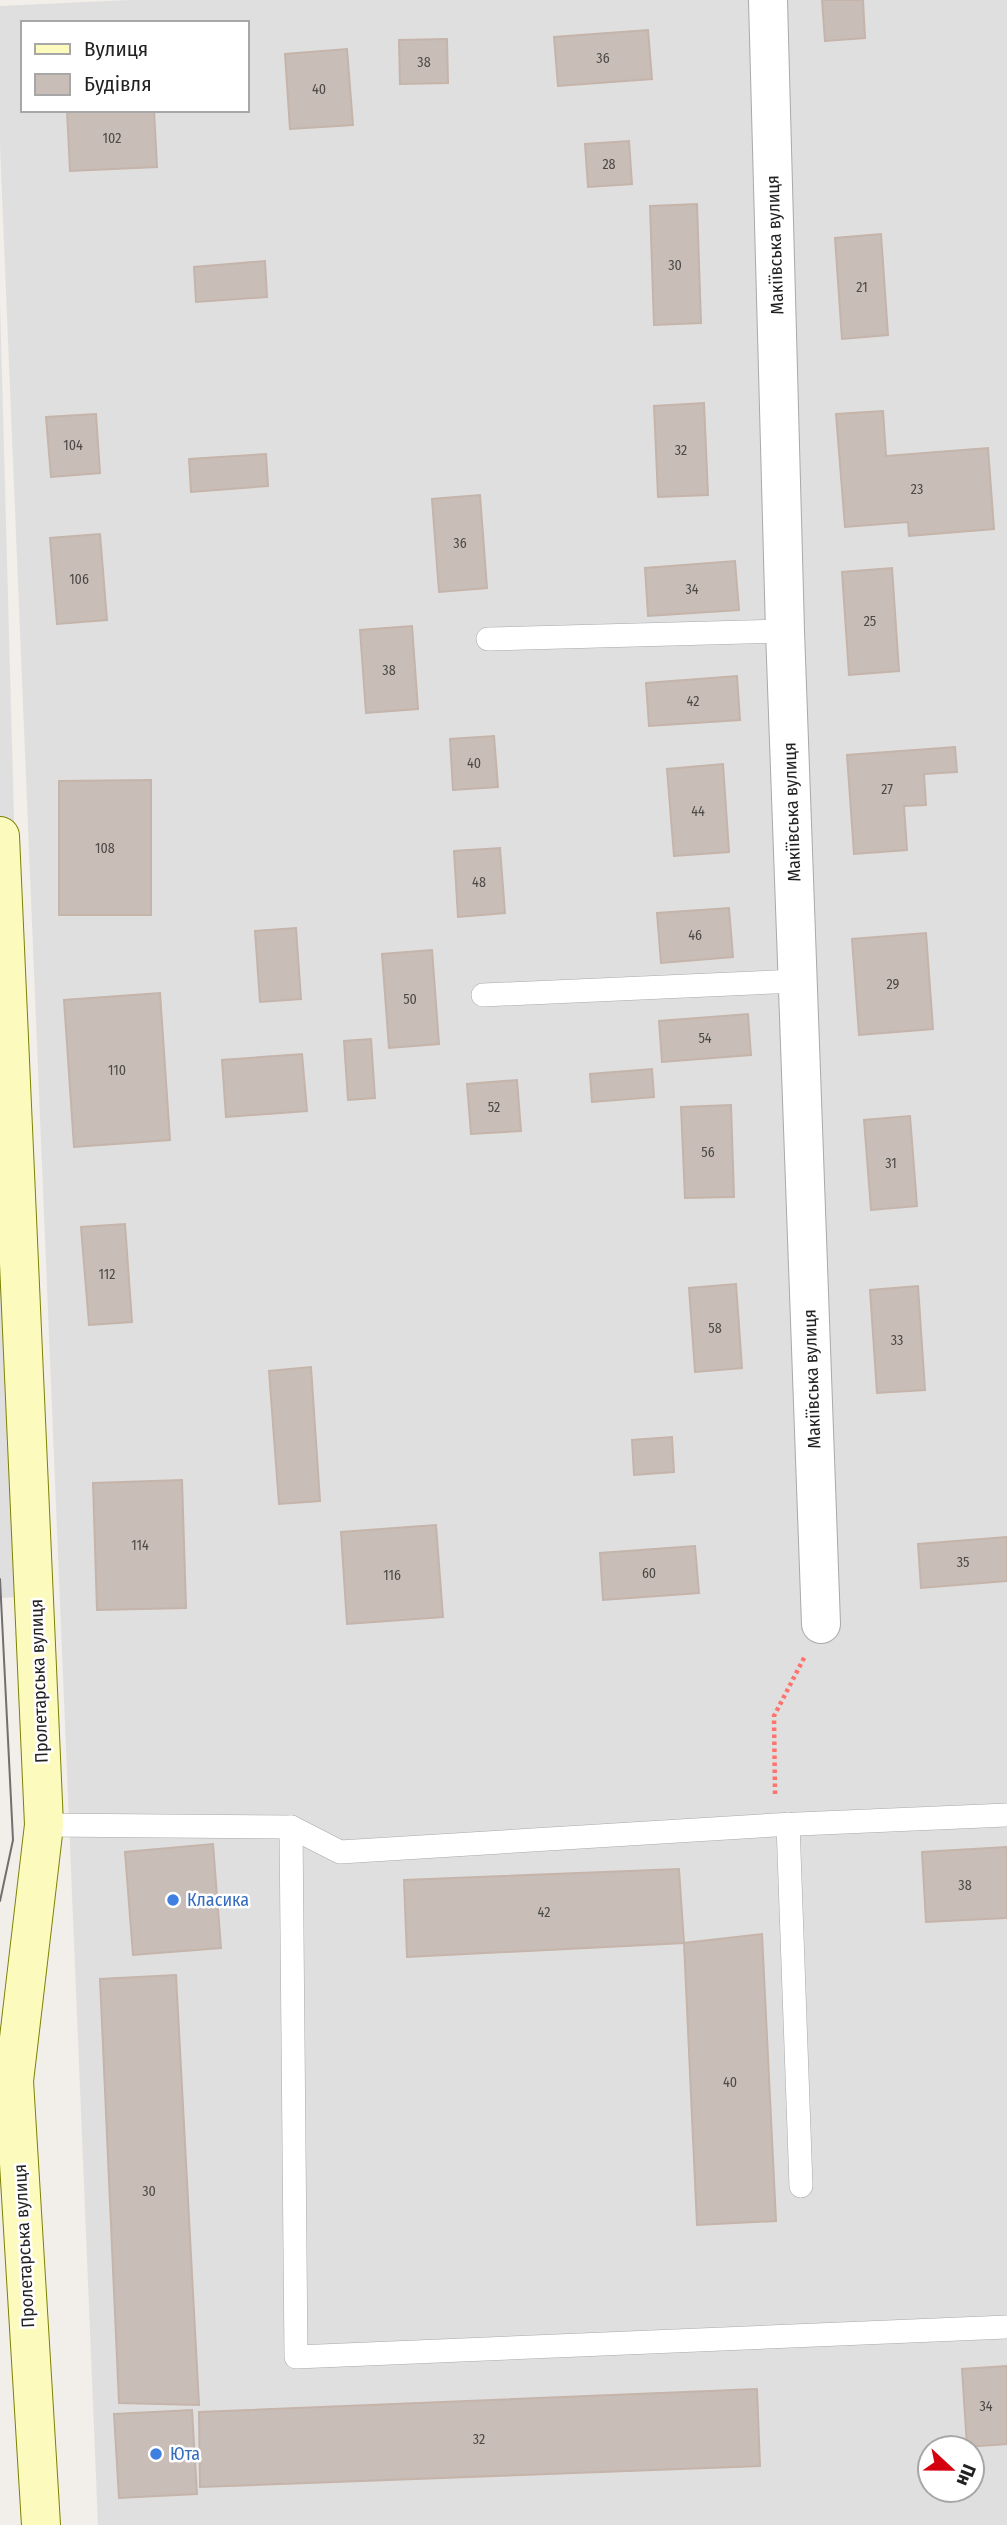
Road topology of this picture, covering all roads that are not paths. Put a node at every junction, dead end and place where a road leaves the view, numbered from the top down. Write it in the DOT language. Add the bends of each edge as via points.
graph roads {
  1 [pos="768,0"];
  2 [pos="785,631"];
  3 [pos="488,639"];
  4 [pos="0,835"];
  5 [pos="798,981"];
  6 [pos="483,995"];
  7 [pos="821,1624"];
  8 [pos="1007,1815"];
  9 [pos="782,1824"];
  10 [pos="44,1825"];
  11 [pos="291,1827"];
  12 [pos="801,2186"];
  13 [pos="1007,2327"];
  14 [pos="41,2525"];
  1 -- 2 [label="street, Макіївська вулиця"];
  2 -- 3 [label="lane"];
  2 -- 5 [label="street, Макіївська вулиця"];
  4 -- 10 [label="street, Пролетарська вулиця"];
  5 -- 6 [label="lane"];
  5 -- 7 [label="street, Макіївська вулиця"];
  8 -- 9 [label="lane"];
  9 -- 11 [label="lane" via="340,1852"];
  9 -- 12 [label="lane"];
  10 -- 11 [label="lane"];
  10 -- 14 [label="street, Пролетарська вулиця" via="14,2081"];
  11 -- 13 [label="lane" via="296,2357"];
}
